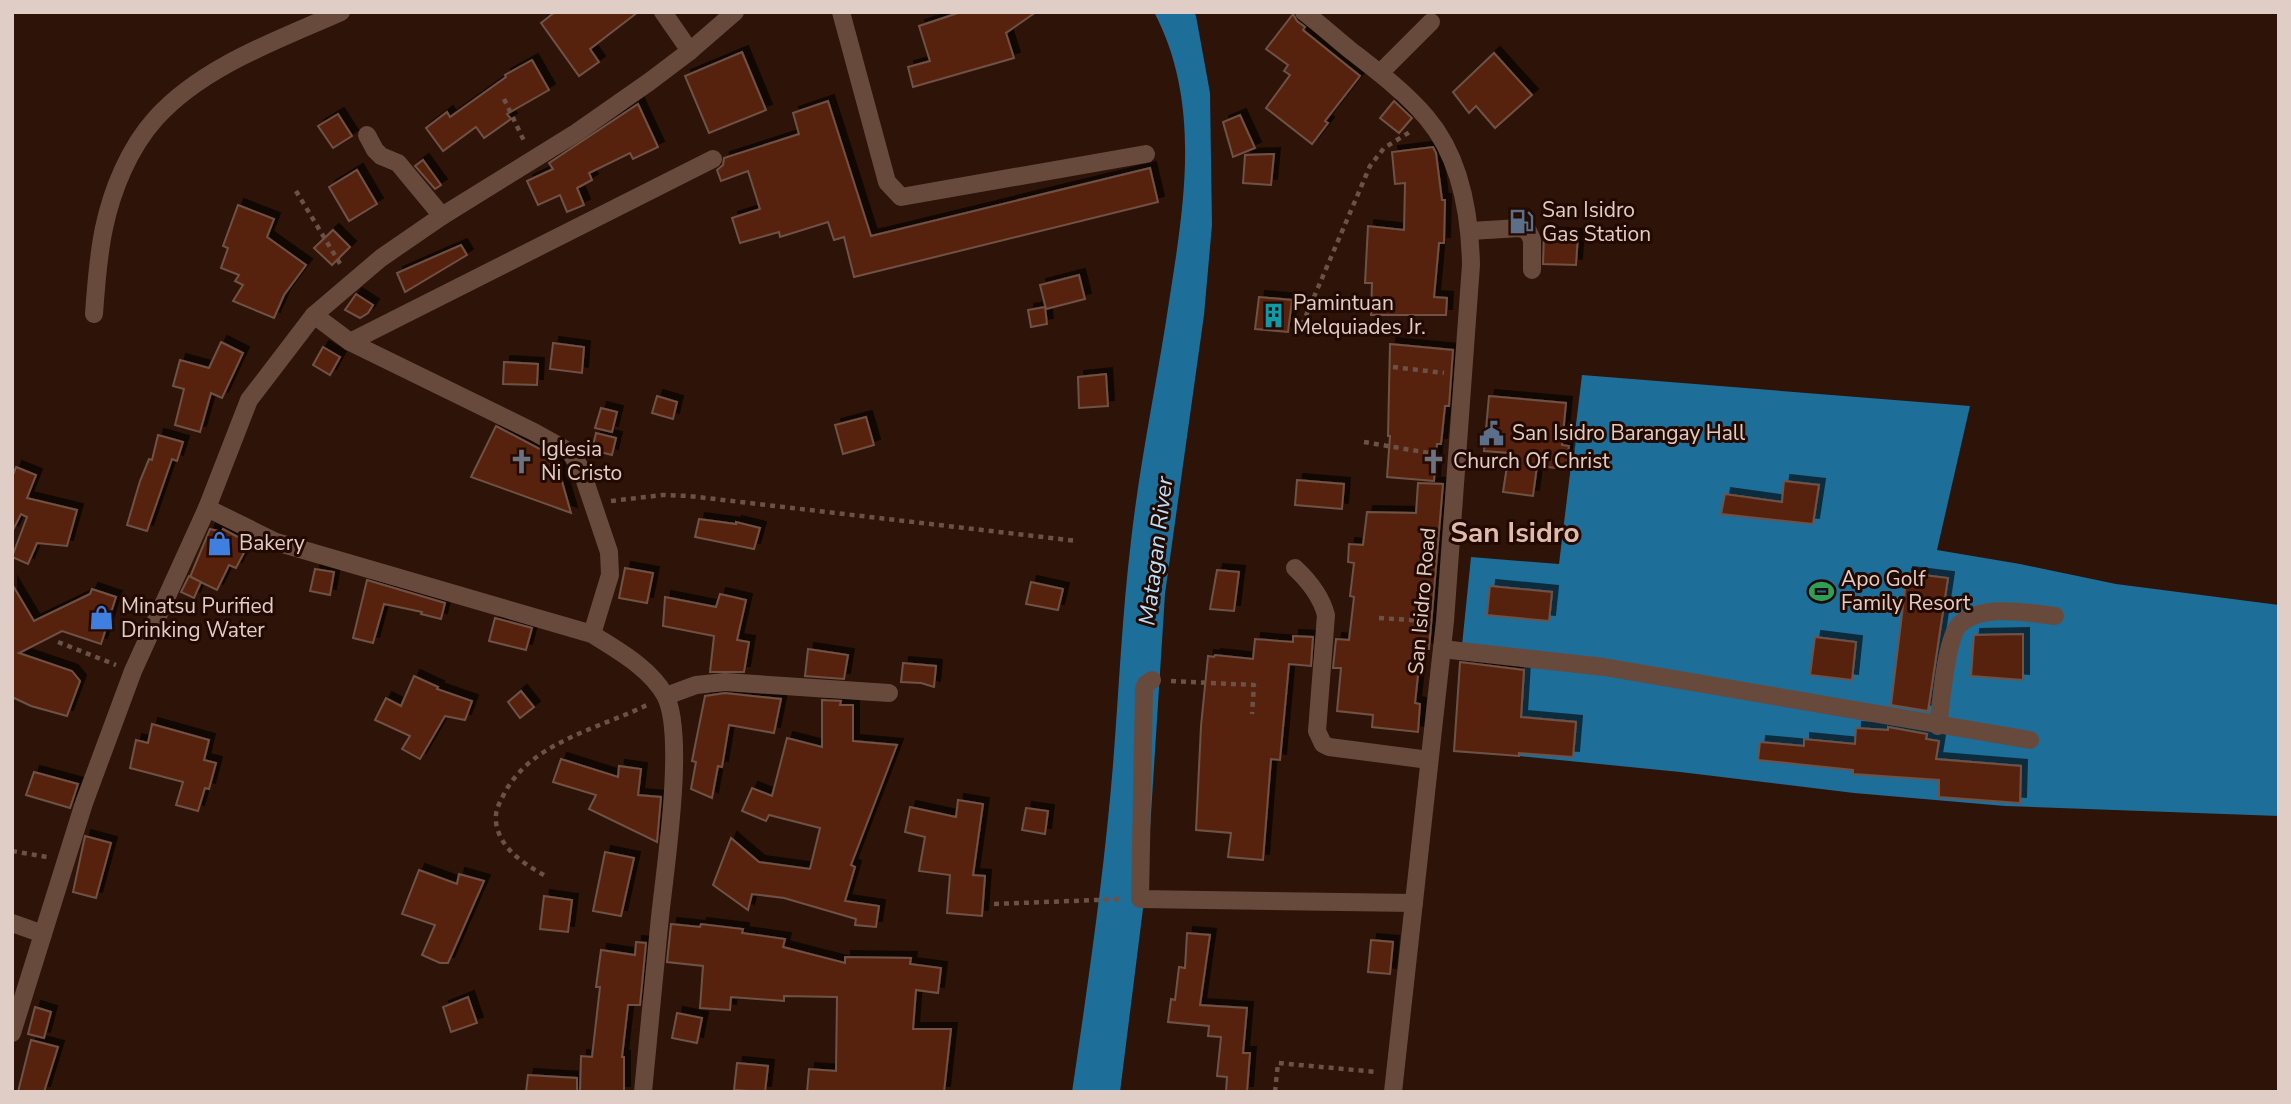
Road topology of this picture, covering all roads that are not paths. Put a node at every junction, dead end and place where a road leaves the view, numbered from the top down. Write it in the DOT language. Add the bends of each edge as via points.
graph roads {
  1 [pos="341,12"];
  2 [pos="663,12"];
  3 [pos="735,12"];
  4 [pos="841,12"];
  5 [pos="1304,12"];
  6 [pos="1431,22"];
  7 [pos="690,51"];
  8 [pos="1380,73"];
  9 [pos="367,135"];
  10 [pos="1146,154"];
  11 [pos="713,159"];
  12 [pos="442,216"];
  13 [pos="1470,231"];
  14 [pos="1532,270"];
  15 [pos="94,314"];
  16 [pos="314,315"];
  17 [pos="350,342"];
  18 [pos="206,508"];
  19 [pos="1295,568"];
  20 [pos="2055,616"];
  21 [pos="592,635"];
  22 [pos="1442,649"];
  23 [pos="1152,680"];
  24 [pos="889,693"];
  25 [pos="666,696"];
  26 [pos="1938,726"];
  27 [pos="2029,740"];
  28 [pos="1429,760"];
  29 [pos="1414,903"];
  30 [pos="12,923"];
  31 [pos="43,934"];
  32 [pos="12,1033"];
  33 [pos="643,1092"];
  34 [pos="1393,1092"];
  1 -- 15 [label="street" via="244,56 197,83 156,118 131,153 104,228"];
  2 -- 7 [label="street"];
  3 -- 7 [label="street"];
  4 -- 10 [label="street" via="887,182 901,197"];
  5 -- 8 [label="street, San Isidro Road"];
  6 -- 8 [label="street"];
  7 -- 12 [label="street" via="576,133"];
  8 -- 13 [label="street, San Isidro Road" via="1429,120 1463,193"];
  9 -- 12 [label="street" via="374,150 398,163"];
  11 -- 17 [label="street"];
  12 -- 16 [label="street" via="381,258"];
  13 -- 14 [label="street" via="1528,231"];
  13 -- 22 [label="street, San Isidro Road"];
  16 -- 17 [label="street"];
  16 -- 18 [label="street" via="249,400"];
  17 -- 21 [label="street" via="570,453 581,468 609,552 610,575"];
  18 -- 21 [label="street" via="276,542"];
  18 -- 31 [label="street" via="133,671 84,803"];
  19 -- 28 [label="street" via="1322,600 1326,615 1317,731 1322,744"];
  20 -- 26 [label="street" via="2008,610 1958,625 1951,641"];
  21 -- 25 [label="street" via="635,662"];
  22 -- 26 [label="street" via="1604,667"];
  22 -- 28 [label="street, San Isidro Road"];
  23 -- 29 [label="street" via="1144,690 1140,899"];
  24 -- 25 [label="street" via="725,682 696,685"];
  25 -- 33 [label="street" via="673,719 671,816"];
  26 -- 27 [label="street"];
  28 -- 29 [label="street, San Isidro Road"];
  29 -- 34 [label="street, San Isidro Road"];
  30 -- 31 [label="street"];
  31 -- 32 [label="street"];
}
